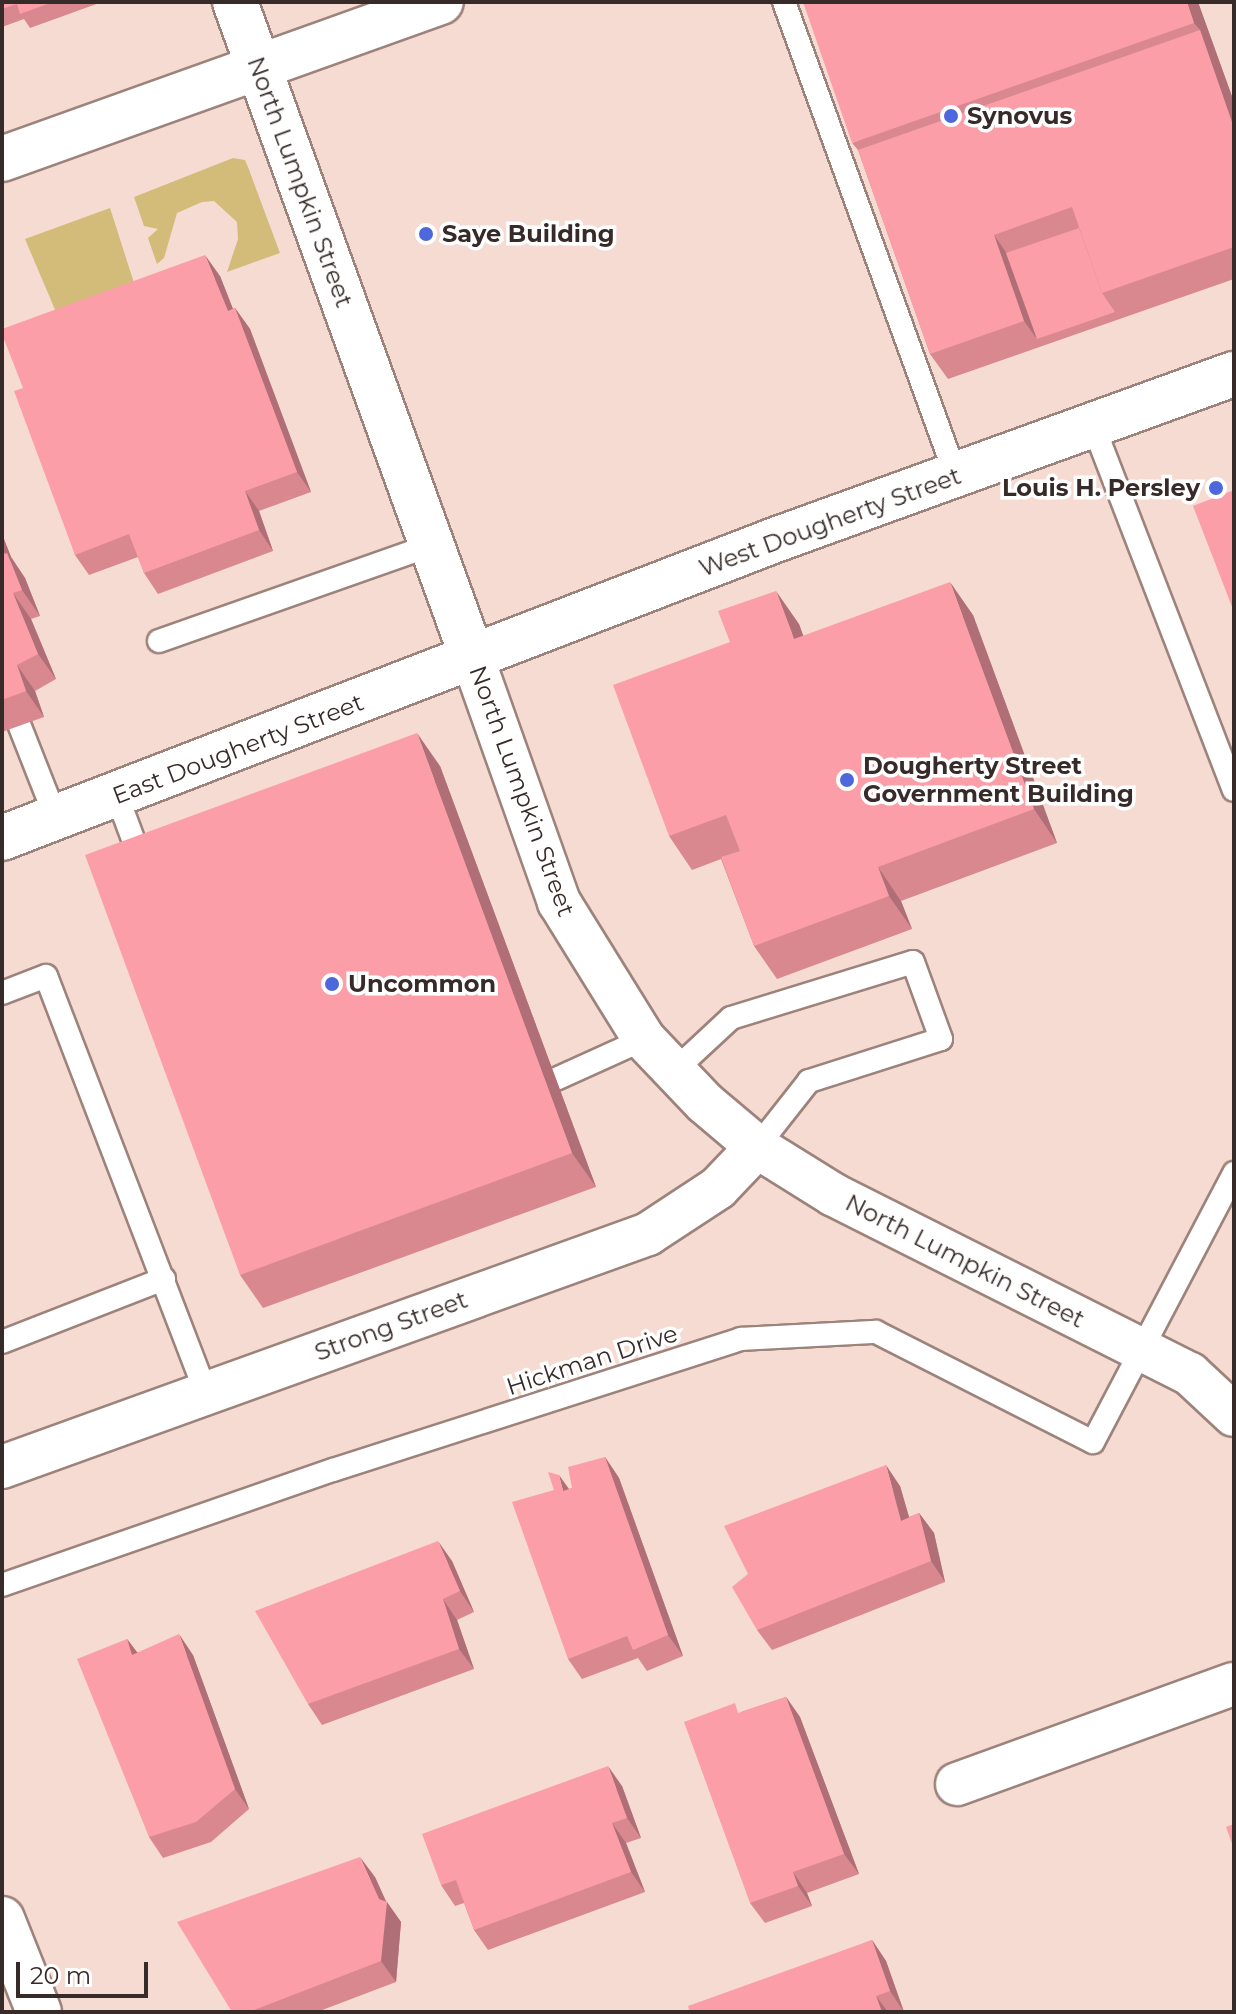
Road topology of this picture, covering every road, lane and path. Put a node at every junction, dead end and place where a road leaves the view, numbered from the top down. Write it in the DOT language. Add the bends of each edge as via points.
graph roads {
  1 [pos="235,2"];
  2 [pos="441,2"];
  3 [pos="784,2"];
  4 [pos="258,67"];
  5 [pos="2,159"];
  6 [pos="1234,374"];
  7 [pos="1093,425"];
  8 [pos="956,476"];
  9 [pos="432,545"];
  10 [pos="159,641"];
  11 [pos="473,659"];
  12 [pos="2,681"];
  13 [pos="7,705"];
  14 [pos="1234,790"];
  15 [pos="117,796"];
  16 [pos="56,818"];
  17 [pos="2,838"];
  18 [pos="146,874"];
  19 [pos="2,993"];
  20 [pos="644,1039"];
  21 [pos="674,1071"];
  22 [pos="556,1079"];
  23 [pos="757,1147"];
  24 [pos="1234,1173"];
  25 [pos="164,1279"];
  26 [pos="2,1342"];
  27 [pos="1140,1351"];
  28 [pos="206,1392"];
  29 [pos="1234,1415"];
  30 [pos="2,1467"];
  31 [pos="2,1585"];
  32 [pos="1234,1684"];
  33 [pos="957,1784"];
  34 [pos="2,1919"];
  35 [pos="39,2012"];
  1 -- 4 [label="main road, North Lumpkin Street"];
  2 -- 4 [label="main road"];
  3 -- 8 [label="lane"];
  4 -- 5 [label="main road"];
  4 -- 9 [label="main road, North Lumpkin Street"];
  6 -- 7 [label="main road, West Dougherty Street"];
  7 -- 8 [label="main road, West Dougherty Street"];
  7 -- 14 [label="lane"];
  8 -- 11 [label="main road, West Dougherty Street"];
  9 -- 10 [label="lane"];
  9 -- 11 [label="main road, North Lumpkin Street"];
  11 -- 15 [label="main road, East Dougherty Street"];
  11 -- 20 [label="street, North Lumpkin Street" via="559,902"];
  12 -- 13 [label="lane"];
  13 -- 16 [label="lane"];
  15 -- 16 [label="main road, East Dougherty Street"];
  15 -- 18 [label="lane"];
  16 -- 17 [label="main road, East Dougherty Street"];
  19 -- 25 [label="lane" via="46,976"];
  20 -- 21 [label="street, North Lumpkin Street"];
  20 -- 22 [label="lane"];
  21 -- 23 [label="street, North Lumpkin Street"];
  21 -- 23 [label="lane" via="731,1018 913,962 941,1039 809,1081"];
  23 -- 27 [label="street, North Lumpkin Street" via="834,1195"];
  23 -- 28 [label="street, Strong Street" via="718,1188 648,1234"];
  24 -- 27 [label="lane"];
  25 -- 26 [label="lane"];
  25 -- 28 [label="lane"];
  27 -- 29 [label="street, North Lumpkin Street" via="1190,1374"];
  27 -- 31 [label="lane, Hickman Drive" via="1093,1442 876,1332 741,1339 333,1470"];
  28 -- 30 [label="street, Strong Street"];
  32 -- 33 [label="street"];
  34 -- 35 [label="main road"];
}
